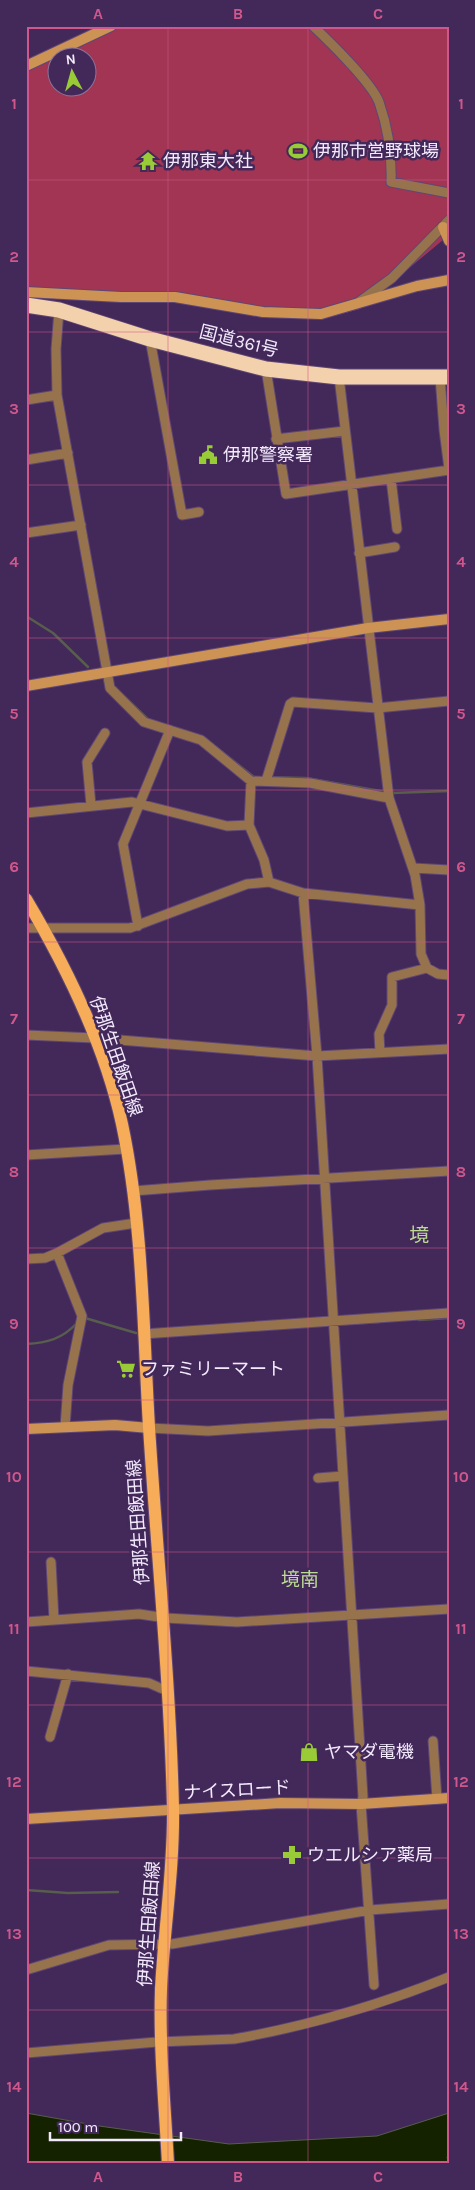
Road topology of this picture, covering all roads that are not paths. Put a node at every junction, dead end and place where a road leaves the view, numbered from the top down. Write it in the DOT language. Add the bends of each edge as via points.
graph roads {
  1 [pos="312,26"];
  2 [pos="107,27"];
  3 [pos="26,66"];
  4 [pos="449,193"];
  5 [pos="446,223"];
  6 [pos="449,241"];
  7 [pos="449,280"];
  8 [pos="26,292"];
  9 [pos="358,303"];
  10 [pos="26,305"];
  11 [pos="59,310"];
  12 [pos="150,339"];
  13 [pos="266,369"];
  14 [pos="339,377"];
  15 [pos="444,377"];
  16 [pos="57,395"];
  17 [pos="26,400"];
  18 [pos="344,431"];
  19 [pos="276,439"];
  20 [pos="68,453"];
  21 [pos="26,460"];
  22 [pos="449,469"];
  23 [pos="391,479"];
  24 [pos="351,484"];
  25 [pos="198,512"];
  26 [pos="81,525"];
  27 [pos="396,529"];
  28 [pos="26,533"];
  29 [pos="395,547"];
  30 [pos="359,553"];
  31 [pos="449,620"];
  32 [pos="368,628"];
  33 [pos="106,671"];
  34 [pos="26,686"];
  35 [pos="449,701"];
  36 [pos="377,708"];
  37 [pos="170,730"];
  38 [pos="105,733"];
  39 [pos="267,778"];
  40 [pos="251,781"];
  41 [pos="388,794"];
  42 [pos="138,804"];
  43 [pos="91,805"];
  44 [pos="26,813"];
  45 [pos="249,825"];
  46 [pos="413,868"];
  47 [pos="449,870"];
  48 [pos="269,882"];
  49 [pos="303,892"];
  50 [pos="26,899"];
  51 [pos="420,905"];
  52 [pos="138,926"];
  53 [pos="26,928"];
  54 [pos="43,928"];
  55 [pos="427,968"];
  56 [pos="449,975"];
  57 [pos="26,1035"];
  58 [pos="95,1038"];
  59 [pos="449,1049"];
  60 [pos="380,1054"];
  61 [pos="317,1056"];
  62 [pos="126,1150"];
  63 [pos="26,1156"];
  64 [pos="449,1171"];
  65 [pos="325,1178"];
  66 [pos="133,1192"];
  67 [pos="136,1222"];
  68 [pos="57,1253"];
  69 [pos="26,1259"];
  70 [pos="449,1313"];
  71 [pos="334,1323"];
  72 [pos="143,1334"];
  73 [pos="449,1415"];
  74 [pos="340,1422"];
  75 [pos="65,1427"];
  76 [pos="149,1428"];
  77 [pos="26,1429"];
  78 [pos="343,1476"];
  79 [pos="318,1478"];
  80 [pos="51,1562"];
  81 [pos="449,1608"];
  82 [pos="351,1615"];
  83 [pos="161,1617"];
  84 [pos="54,1620"];
  85 [pos="26,1622"];
  86 [pos="26,1670"];
  87 [pos="68,1674"];
  88 [pos="167,1691"];
  89 [pos="50,1737"];
  90 [pos="433,1741"];
  91 [pos="449,1798"];
  92 [pos="437,1799"];
  93 [pos="361,1804"];
  94 [pos="173,1810"];
  95 [pos="26,1820"];
  96 [pos="449,1904"];
  97 [pos="370,1910"];
  98 [pos="164,1945"];
  99 [pos="26,1970"];
  100 [pos="449,1977"];
  101 [pos="374,1985"];
  102 [pos="162,2046"];
  103 [pos="26,2054"];
  104 [pos="168,2164"];
  1 -- 4 [label="street" via="331,43 378,100 392,158 391,182"];
  2 -- 3 [label="street"];
  5 -- 6 [label="street"];
  5 -- 9 [label="street" via="392,278"];
  7 -- 9 [label="street"];
  8 -- 9 [label="street" via="175,297 263,312 321,314"];
  10 -- 11 [label="highway, 国道361号"];
  11 -- 12 [label="highway, 国道361号"];
  11 -- 16 [label="street"];
  12 -- 13 [label="highway, 国道361号"];
  12 -- 25 [label="street" via="182,515"];
  13 -- 14 [label="highway, 国道361号"];
  13 -- 19 [label="street"];
  14 -- 15 [label="highway, 国道361号"];
  14 -- 18 [label="street"];
  15 -- 22 [label="street" via="444,430"];
  16 -- 17 [label="street"];
  16 -- 20 [label="street"];
  18 -- 19 [label="street"];
  18 -- 24 [label="street"];
  19 -- 24 [label="street" via="286,494"];
  20 -- 21 [label="street"];
  20 -- 26 [label="street"];
  22 -- 23 [label="street"];
  23 -- 24 [label="street"];
  23 -- 27 [label="street"];
  24 -- 30 [label="street"];
  26 -- 28 [label="street"];
  26 -- 33 [label="street"];
  29 -- 30 [label="street"];
  30 -- 32 [label="street"];
  31 -- 32 [label="street"];
  32 -- 33 [label="street"];
  32 -- 36 [label="street"];
  33 -- 34 [label="street"];
  33 -- 37 [label="street" via="110,688 144,722"];
  35 -- 36 [label="street"];
  36 -- 39 [label="street" via="293,702"];
  36 -- 41 [label="street"];
  37 -- 40 [label="street" via="201,740"];
  37 -- 42 [label="street"];
  38 -- 43 [label="street" via="87,762"];
  39 -- 40 [label="street"];
  39 -- 41 [label="street"];
  40 -- 45 [label="street"];
  41 -- 46 [label="street"];
  42 -- 43 [label="street"];
  42 -- 45 [label="street" via="227,826"];
  42 -- 52 [label="street" via="123,844"];
  43 -- 44 [label="street"];
  45 -- 48 [label="street" via="264,860"];
  46 -- 47 [label="street"];
  46 -- 51 [label="street"];
  48 -- 49 [label="street"];
  48 -- 52 [label="street" via="230,889"];
  49 -- 51 [label="street"];
  49 -- 61 [label="street"];
  50 -- 54 [label="main road, 伊那生田飯田線"];
  51 -- 55 [label="street" via="421,954"];
  52 -- 54 [label="street" via="119,929"];
  53 -- 54 [label="street"];
  54 -- 58 [label="main road, 伊那生田飯田線"];
  55 -- 56 [label="street"];
  55 -- 60 [label="street" via="392,977 392,1005 379,1034"];
  57 -- 58 [label="street"];
  58 -- 61 [label="street"];
  58 -- 62 [label="main road, 伊那生田飯田線" via="111,1086"];
  59 -- 60 [label="street"];
  60 -- 61 [label="street"];
  61 -- 65 [label="street"];
  62 -- 63 [label="street"];
  62 -- 66 [label="main road, 伊那生田飯田線"];
  64 -- 65 [label="street"];
  65 -- 66 [label="street"];
  65 -- 71 [label="street"];
  66 -- 67 [label="main road, 伊那生田飯田線"];
  67 -- 68 [label="street" via="103,1228"];
  67 -- 72 [label="main road, 伊那生田飯田線"];
  68 -- 69 [label="street" via="45,1258"];
  68 -- 75 [label="street" via="82,1318 68,1385"];
  70 -- 71 [label="street"];
  71 -- 72 [label="street"];
  71 -- 74 [label="street"];
  72 -- 76 [label="main road, 伊那生田飯田線"];
  73 -- 74 [label="street"];
  74 -- 76 [label="street" via="208,1431"];
  74 -- 78 [label="street"];
  75 -- 76 [label="street"];
  75 -- 77 [label="street"];
  76 -- 83 [label="main road, 伊那生田飯田線"];
  78 -- 79 [label="street"];
  78 -- 82 [label="street"];
  80 -- 84 [label="street"];
  81 -- 82 [label="street"];
  82 -- 83 [label="street" via="237,1622"];
  82 -- 93 [label="street"];
  83 -- 84 [label="street" via="139,1614"];
  83 -- 88 [label="main road, 伊那生田飯田線"];
  84 -- 85 [label="street"];
  86 -- 87 [label="street"];
  87 -- 88 [label="street" via="149,1683"];
  87 -- 89 [label="street"];
  88 -- 94 [label="main road, 伊那生田飯田線"];
  90 -- 92 [label="street"];
  91 -- 92 [label="street, ナイスロード"];
  92 -- 93 [label="street, ナイスロード"];
  93 -- 94 [label="street, ナイスロード" via="280,1803"];
  93 -- 97 [label="street"];
  94 -- 95 [label="street, ナイスロード"];
  94 -- 98 [label="main road, 伊那生田飯田線" via="172,1868"];
  96 -- 97 [label="street"];
  97 -- 98 [label="street"];
  97 -- 101 [label="street"];
  98 -- 99 [label="street" via="109,1945"];
  98 -- 102 [label="main road, 伊那生田飯田線"];
  100 -- 102 [label="street" via="300,2026 234,2039"];
  102 -- 103 [label="street"];
  102 -- 104 [label="main road, 伊那生田飯田線"];
}
